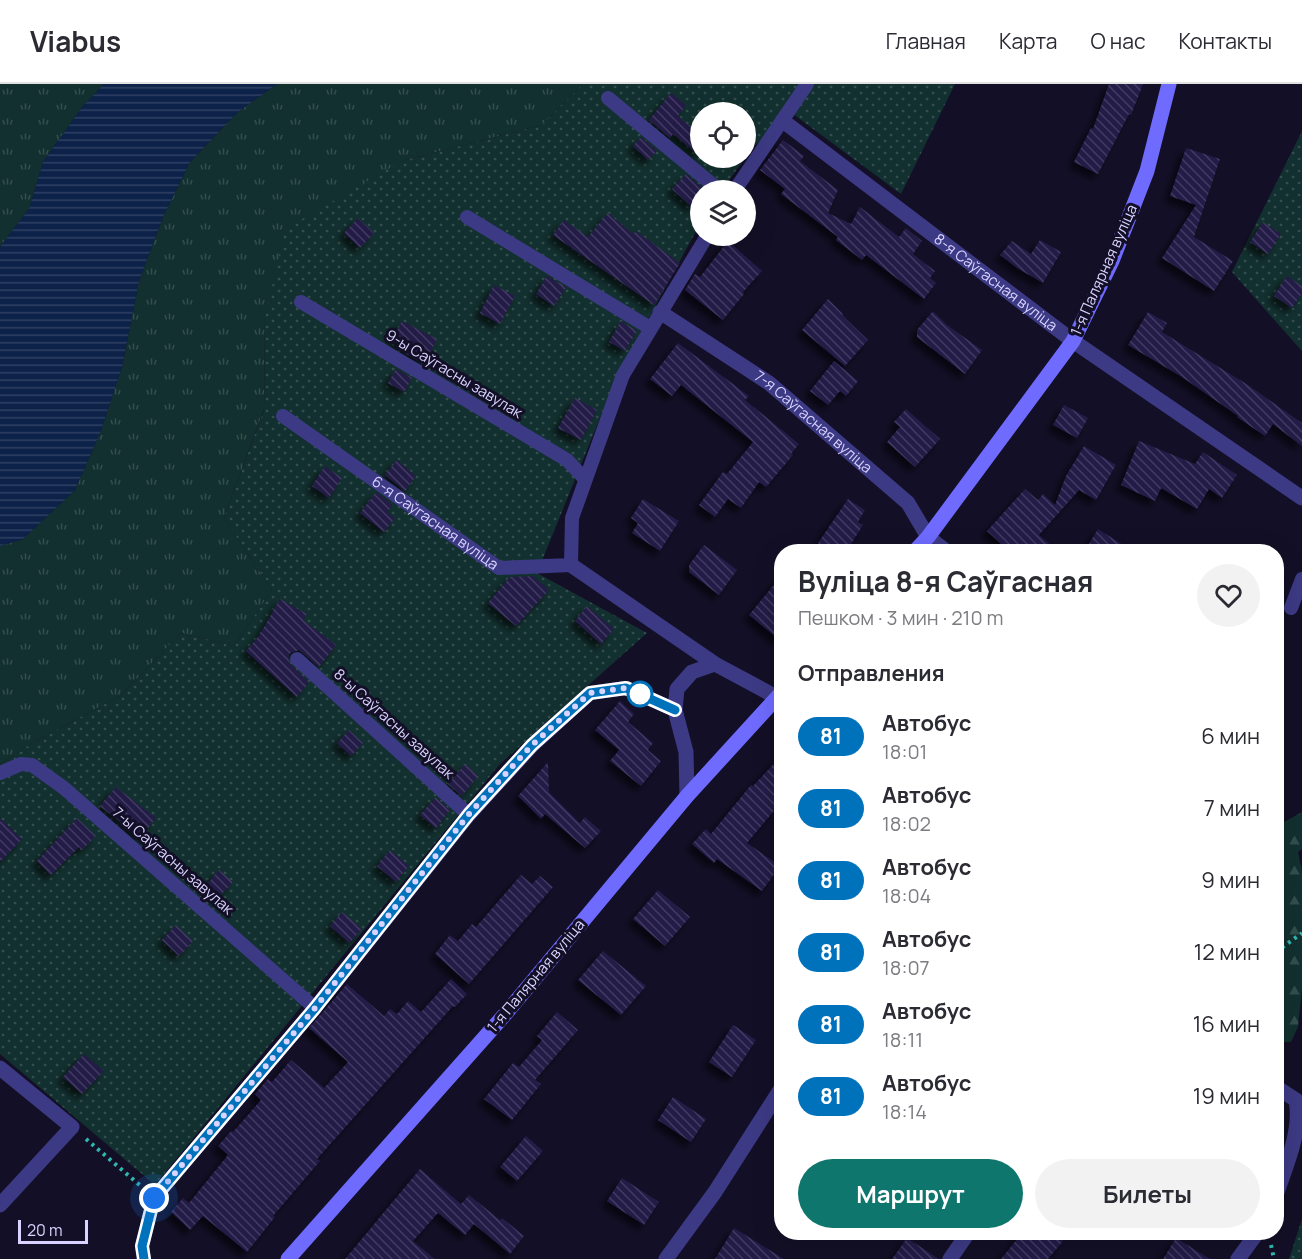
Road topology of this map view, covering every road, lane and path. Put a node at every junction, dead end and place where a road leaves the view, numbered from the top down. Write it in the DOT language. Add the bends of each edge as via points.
graph roads {
  1 [pos="807,84"];
  2 [pos="1169,84"];
  3 [pos="608,98"];
  4 [pos="783,122"];
  5 [pos="707,180"];
  6 [pos="742,180"];
  7 [pos="467,218"];
  8 [pos="701,246"];
  9 [pos="302,302"];
  10 [pos="660,312"];
  11 [pos="650,328"];
  12 [pos="1073,341"];
  13 [pos="282,416"];
  14 [pos="585,479"];
  15 [pos="1302,498"];
  16 [pos="928,537"];
  17 [pos="921,544"];
  18 [pos="937,544"];
  19 [pos="571,565"];
  20 [pos="1302,579"];
  21 [pos="1291,608"];
  22 [pos="297,659"];
  23 [pos="715,664"];
  24 [pos="774,693"];
  25 [pos="774,702"];
  26 [pos="675,710"];
  27 [pos="0,773"];
  28 [pos="687,796"];
  29 [pos="469,814"];
  30 [pos="1302,933"];
  31 [pos="1284,946"];
  32 [pos="315,1008"];
  33 [pos="0,1068"];
  34 [pos="1284,1093"];
  35 [pos="774,1100"];
  36 [pos="72,1126"];
  37 [pos="1284,1170"];
  38 [pos="154,1198"];
  39 [pos="0,1205"];
  40 [pos="963,1240"];
  41 [pos="1252,1240"];
  42 [pos="144,1259"];
  43 [pos="288,1259"];
  44 [pos="666,1259"];
  45 [pos="951,1259"];
  46 [pos="1238,1259"];
  1 -- 4 [label="lane"];
  2 -- 12 [label="street, 1-я Палярная вуліца" via="1148,171 1112,261"];
  3 -- 5 [label="lane"];
  4 -- 6 [label="lane"];
  4 -- 12 [label="street, 8-я Саўгасная вуліца"];
  7 -- 11 [label="lane"];
  8 -- 10 [label="lane"];
  9 -- 14 [label="lane, 9-ы Саўгасны завулак" via="567,460"];
  10 -- 11 [label="lane"];
  10 -- 16 [label="street, 7-я Саўгасная вуліца" via="769,382 908,503"];
  11 -- 14 [label="lane" via="622,375"];
  12 -- 15 [label="street, 8-я Саўгасная вуліца"];
  12 -- 16 [label="street, 1-я Палярная вуліца"];
  13 -- 19 [label="lane, 6-я Саўгасная вуліца" via="499,568"];
  14 -- 19 [label="lane" via="572,518"];
  16 -- 17 [label="street, 1-я Палярная вуліца"];
  16 -- 18 [label="street, 7-я Саўгасная вуліца"];
  19 -- 23 [label="street"];
  20 -- 21 [label="lane"];
  22 -- 29 [label="lane, 8-ы Саўгасны завулак"];
  23 -- 24 [label="street"];
  23 -- 26 [label="street" via="692,672 677,689"];
  25 -- 28 [label="street, 1-я Палярная вуліца"];
  26 -- 28 [label="street" via="686,752"];
  26 -- 29 [label="lane" via="626,688 590,693 532,745"];
  27 -- 32 [label="lane, 7-ы Саўгасны завулак" via="21,764 32,765 64,788"];
  28 -- 43 [label="street, 1-я Палярная вуліца" via="507,1012"];
  29 -- 32 [label="lane"];
  30 -- 31 [label="path"];
  32 -- 38 [label="lane"];
  33 -- 36 [label="street"];
  34 -- 37 [label="street" via="1296,1100 1299,1111"];
  35 -- 44 [label="street" via="716,1192"];
  36 -- 38 [label="path"];
  36 -- 39 [label="street"];
  38 -- 42 [label="lane" via="142,1246"];
  40 -- 45 [label="street"];
  41 -- 46 [label="street"];
}
